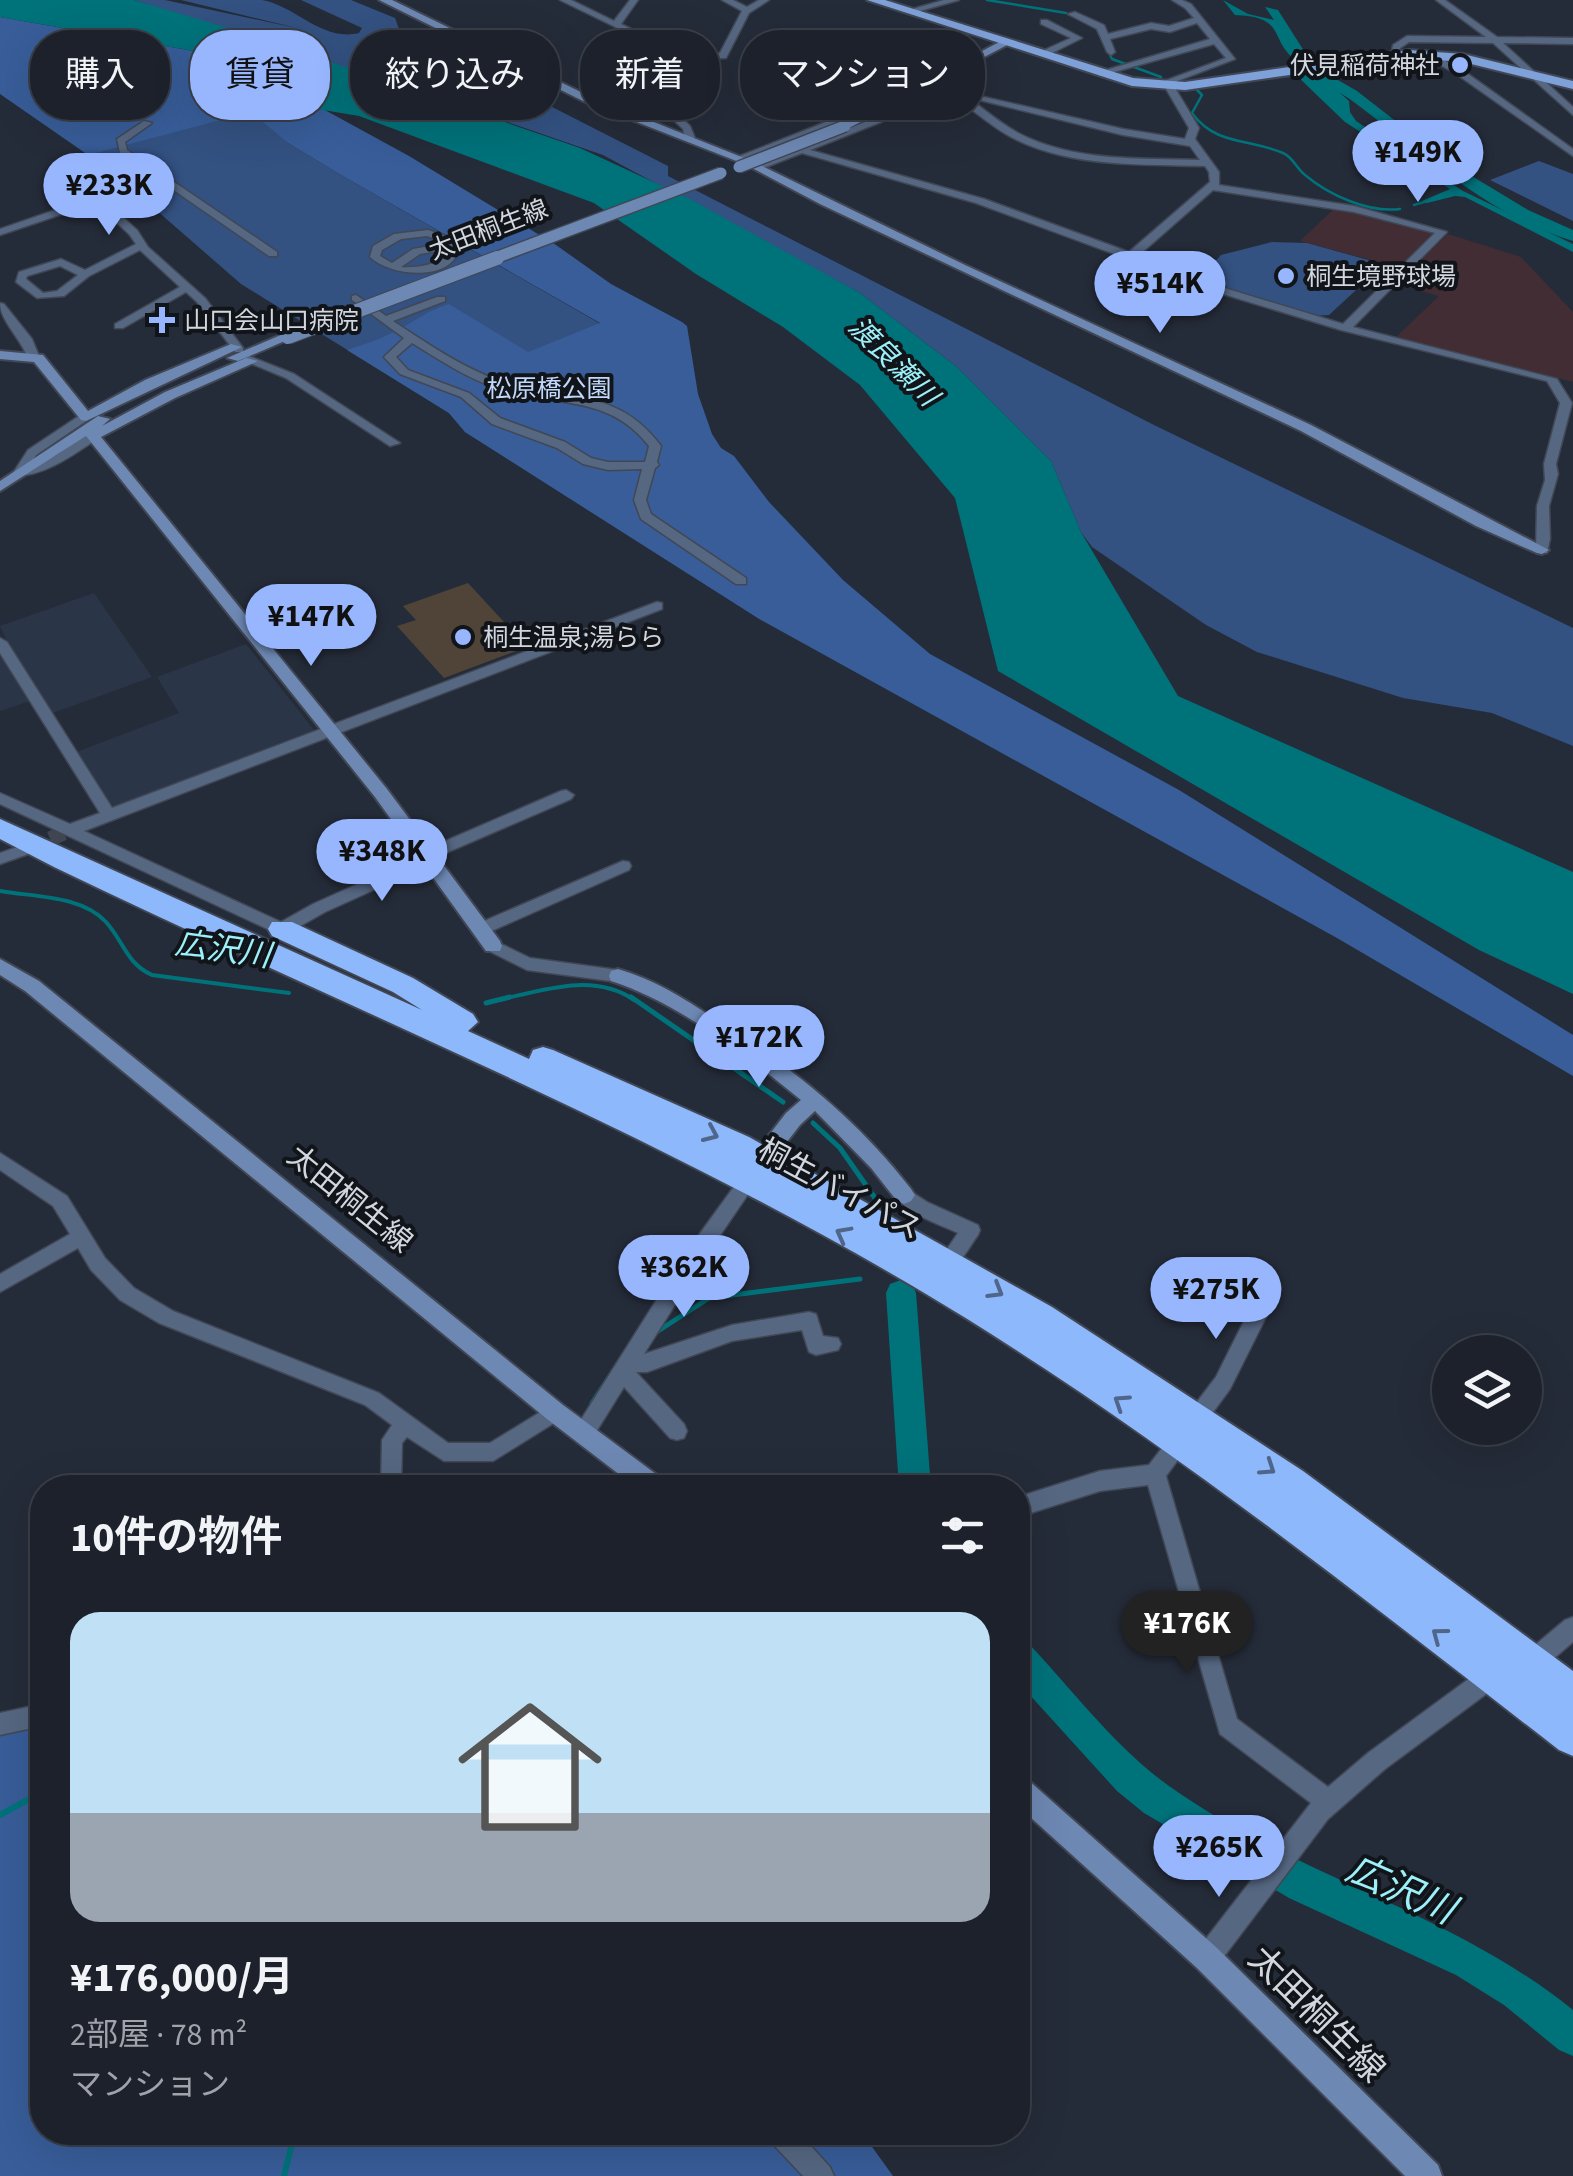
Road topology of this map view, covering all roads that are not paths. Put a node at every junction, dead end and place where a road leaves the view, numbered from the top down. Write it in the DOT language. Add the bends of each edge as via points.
graph roads {
  1 [pos="384,0"];
  2 [pos="564,0"];
  3 [pos="634,0"];
  4 [pos="726,0"];
  5 [pos="765,0"];
  6 [pos="874,0"];
  7 [pos="955,0"];
  8 [pos="1176,0"];
  9 [pos="1440,0"];
  10 [pos="747,10"];
  11 [pos="913,10"];
  12 [pos="1072,14"];
  13 [pos="1198,20"];
  14 [pos="1044,22"];
  15 [pos="618,23"];
  16 [pos="633,30"];
  17 [pos="1106,37"];
  18 [pos="1496,40"];
  19 [pos="1573,40"];
  20 [pos="1214,41"];
  21 [pos="1005,42"];
  22 [pos="985,52"];
  23 [pos="1111,52"];
  24 [pos="1043,54"];
  25 [pos="1394,55"];
  26 [pos="1428,55"];
  27 [pos="720,56"];
  28 [pos="1100,73"];
  29 [pos="1535,75"];
  30 [pos="1573,85"];
  31 [pos="1168,86"];
  32 [pos="985,98"];
  33 [pos="1573,112"];
  34 [pos="985,113"];
  35 [pos="679,120"];
  36 [pos="839,120"];
  37 [pos="858,120"];
  38 [pos="878,120"];
  39 [pos="147,123"];
  40 [pos="690,138"];
  41 [pos="1192,143"];
  42 [pos="804,151"];
  43 [pos="1573,153"];
  44 [pos="747,164"];
  45 [pos="1207,164"];
  46 [pos="1212,188"];
  47 [pos="0,232"];
  48 [pos="438,235"];
  49 [pos="426,243"];
  50 [pos="404,244"];
  51 [pos="142,245"];
  52 [pos="454,245"];
  53 [pos="273,254"];
  54 [pos="375,257"];
  55 [pos="1129,258"];
  56 [pos="392,268"];
  57 [pos="85,274"];
  58 [pos="187,287"];
  59 [pos="356,298"];
  60 [pos="441,300"];
  61 [pos="0,306"];
  62 [pos="386,320"];
  63 [pos="118,326"];
  64 [pos="1345,328"];
  65 [pos="413,336"];
  66 [pos="244,354"];
  67 [pos="0,355"];
  68 [pos="33,356"];
  69 [pos="480,375"];
  70 [pos="458,392"];
  71 [pos="86,417"];
  72 [pos="93,436"];
  73 [pos="394,444"];
  74 [pos="653,465"];
  75 [pos="19,474"];
  76 [pos="0,487"];
  77 [pos="1542,550"];
  78 [pos="741,581"];
  79 [pos="657,606"];
  80 [pos="0,642"];
  81 [pos="330,730"];
  82 [pos="566,795"];
  83 [pos="0,798"];
  84 [pos="0,808"];
  85 [pos="109,815"];
  86 [pos="0,828"];
  87 [pos="68,831"];
  88 [pos="12,850"];
  89 [pos="426,858"];
  90 [pos="623,866"];
  91 [pos="282,929"];
  92 [pos="480,929"];
  93 [pos="493,946"];
  94 [pos="0,966"];
  95 [pos="618,976"];
  96 [pos="463,1022"];
  97 [pos="516,1066"];
  98 [pos="816,1099"];
  99 [pos="0,1160"];
  100 [pos="754,1170"];
  101 [pos="904,1194"];
  102 [pos="80,1237"];
  103 [pos="948,1262"];
  104 [pos="0,1284"];
  105 [pos="1271,1287"];
  106 [pos="831,1344"];
  107 [pos="628,1368"];
  108 [pos="555,1412"];
  109 [pos="406,1423"];
  110 [pos="677,1430"];
  111 [pos="1189,1430"];
  112 [pos="584,1432"];
  113 [pos="1155,1474"];
  114 [pos="391,1475"];
  115 [pos="639,1475"];
  116 [pos="1030,1503"];
  117 [pos="1573,1628"];
  118 [pos="1531,1663"];
  119 [pos="1493,1675"];
  120 [pos="1573,1695"];
  121 [pos="30,1718"];
  122 [pos="0,1724"];
  123 [pos="1573,1736"];
  124 [pos="1030,1799"];
  125 [pos="1330,1803"];
  126 [pos="1207,1958"];
  127 [pos="791,2145"];
  128 [pos="821,2176"];
  129 [pos="1427,2176"];
  1 -- 40 [label="street" via="588,99"];
  2 -- 15 [label="street"];
  3 -- 15 [label="street"];
  4 -- 10 [label="street"];
  5 -- 10 [label="street"];
  6 -- 11 [label="main road"];
  7 -- 11 [label="street"];
  8 -- 13 [label="street"];
  9 -- 18 [label="street"];
  10 -- 27 [label="street"];
  11 -- 21 [label="main road"];
  12 -- 17 [label="street" via="1096,24"];
  13 -- 17 [label="street"];
  13 -- 20 [label="street"];
  14 -- 24 [label="street" via="1078,38"];
  15 -- 16 [label="street"];
  17 -- 23 [label="street"];
  18 -- 19 [label="street"];
  18 -- 25 [label="street" via="1408,39"];
  18 -- 29 [label="street"];
  20 -- 28 [label="street"];
  20 -- 31 [label="street" via="1230,60 1171,79"];
  21 -- 22 [label="street, 太田桐生線"];
  21 -- 24 [label="main road"];
  24 -- 28 [label="main road"];
  25 -- 26 [label="main road"];
  25 -- 31 [label="main road"];
  26 -- 29 [label="main road"];
  26 -- 43 [label="street"];
  28 -- 31 [label="main road"];
  29 -- 30 [label="main road"];
  29 -- 33 [label="street"];
  31 -- 41 [label="street" via="1194,128"];
  32 -- 41 [label="street"];
  34 -- 45 [label="street" via="1016,136 1051,148"];
  35 -- 40 [label="street"];
  36 -- 44 [label="street"];
  37 -- 44 [label="street, 太田桐生線, bridge"];
  38 -- 42 [label="street"];
  39 -- 53 [label="street" via="120,140 123,152"];
  40 -- 44 [label="street"];
  41 -- 45 [label="street"];
  42 -- 44 [label="street"];
  42 -- 55 [label="street" via="980,201"];
  44 -- 75 [label="street, 太田桐生線, bridge" via="288,337 140,400"];
  44 -- 77 [label="street" via="1310,430 1455,512"];
  45 -- 46 [label="street" via="1216,178"];
  46 -- 55 [label="street"];
  46 -- 64 [label="street" via="1365,211 1442,232"];
  47 -- 51 [label="street" via="97,199"];
  48 -- 49 [label="street"];
  48 -- 50 [label="street"];
  48 -- 52 [label="street"];
  50 -- 54 [label="street"];
  50 -- 54 [label="street" via="382,243"];
  51 -- 57 [label="street"];
  51 -- 58 [label="street"];
  52 -- 56 [label="street" via="417,251"];
  52 -- 56 [label="street" via="453,256 438,266"];
  54 -- 56 [label="street"];
  55 -- 64 [label="street"];
  57 -- 57 [label="street" via="54,296 40,296 20,280 56,262"];
  58 -- 63 [label="street"];
  58 -- 66 [label="street"];
  59 -- 62 [label="street"];
  60 -- 62 [label="street"];
  61 -- 68 [label="street"];
  62 -- 65 [label="street"];
  64 -- 77 [label="street" via="1519,370 1558,386 1566,403 1541,512"];
  65 -- 69 [label="street"];
  65 -- 70 [label="street" via="394,350 392,365"];
  66 -- 71 [label="street" via="162,378"];
  66 -- 72 [label="street"];
  66 -- 73 [label="street"];
  67 -- 68 [label="street"];
  68 -- 71 [label="street"];
  69 -- 70 [label="street"];
  69 -- 74 [label="street" via="616,414 650,436"];
  70 -- 74 [label="street" via="496,421 587,461"];
  71 -- 75 [label="street" via="32,453"];
  72 -- 75 [label="street"];
  72 -- 81 [label="street"];
  74 -- 78 [label="street" via="640,500 645,516"];
  75 -- 76 [label="street, 太田桐生線"];
  79 -- 81 [label="street"];
  80 -- 85 [label="street"];
  81 -- 85 [label="street"];
  81 -- 89 [label="street"];
  82 -- 89 [label="street"];
  83 -- 87 [label="street"];
  84 -- 96 [label="highway, 桐生バイパス"];
  85 -- 87 [label="street"];
  86 -- 97 [label="highway, 桐生バイパス"];
  87 -- 91 [label="street"];
  88 -- 97 [label="highway" via="420,1034"];
  89 -- 91 [label="street"];
  89 -- 92 [label="street"];
  90 -- 92 [label="street"];
  91 -- 96 [label="highway" via="402,985"];
  92 -- 93 [label="street"];
  93 -- 95 [label="street" via="527,964"];
  94 -- 108 [label="street, 太田桐生線"];
  95 -- 98 [label="street" via="649,986"];
  96 -- 100 [label="highway, 桐生バイパス, one-way"];
  97 -- 100 [label="highway, 桐生バイパス"];
  98 -- 100 [label="street"];
  98 -- 101 [label="street" via="868,1146"];
  99 -- 102 [label="street" via="60,1200"];
  100 -- 103 [label="highway, 桐生バイパス"];
  100 -- 107 [label="street"];
  111 -- 100 [label="highway, 桐生バイパス, one-way"];
  101 -- 103 [label="street" via="971,1230"];
  102 -- 104 [label="street"];
  102 -- 109 [label="street" via="115,1286 153,1310 372,1398"];
  103 -- 111 [label="highway, 桐生バイパス, one-way"];
  105 -- 111 [label="street" via="1224,1383"];
  106 -- 107 [label="street" via="816,1346 809,1320 732,1333"];
  107 -- 110 [label="street"];
  107 -- 112 [label="street"];
  108 -- 109 [label="street" via="493,1452 470,1454 444,1452"];
  108 -- 112 [label="street, 太田桐生線"];
  109 -- 114 [label="street" via="392,1440"];
  111 -- 113 [label="street"];
  111 -- 118 [label="highway, 桐生バイパス, one-way" via="1290,1483"];
  119 -- 111 [label="highway, 桐生バイパス, one-way"];
  112 -- 115 [label="street, 太田桐生線"];
  113 -- 116 [label="street" via="1100,1481"];
  113 -- 125 [label="street" via="1228,1726"];
  117 -- 118 [label="street"];
  118 -- 120 [label="highway, 桐生バイパス"];
  119 -- 123 [label="highway, 桐生バイパス"];
  119 -- 125 [label="street"];
  121 -- 122 [label="street"];
  124 -- 126 [label="street, 太田桐生線"];
  125 -- 126 [label="street"];
  126 -- 129 [label="street, 太田桐生線"];
  127 -- 128 [label="street"];
}
